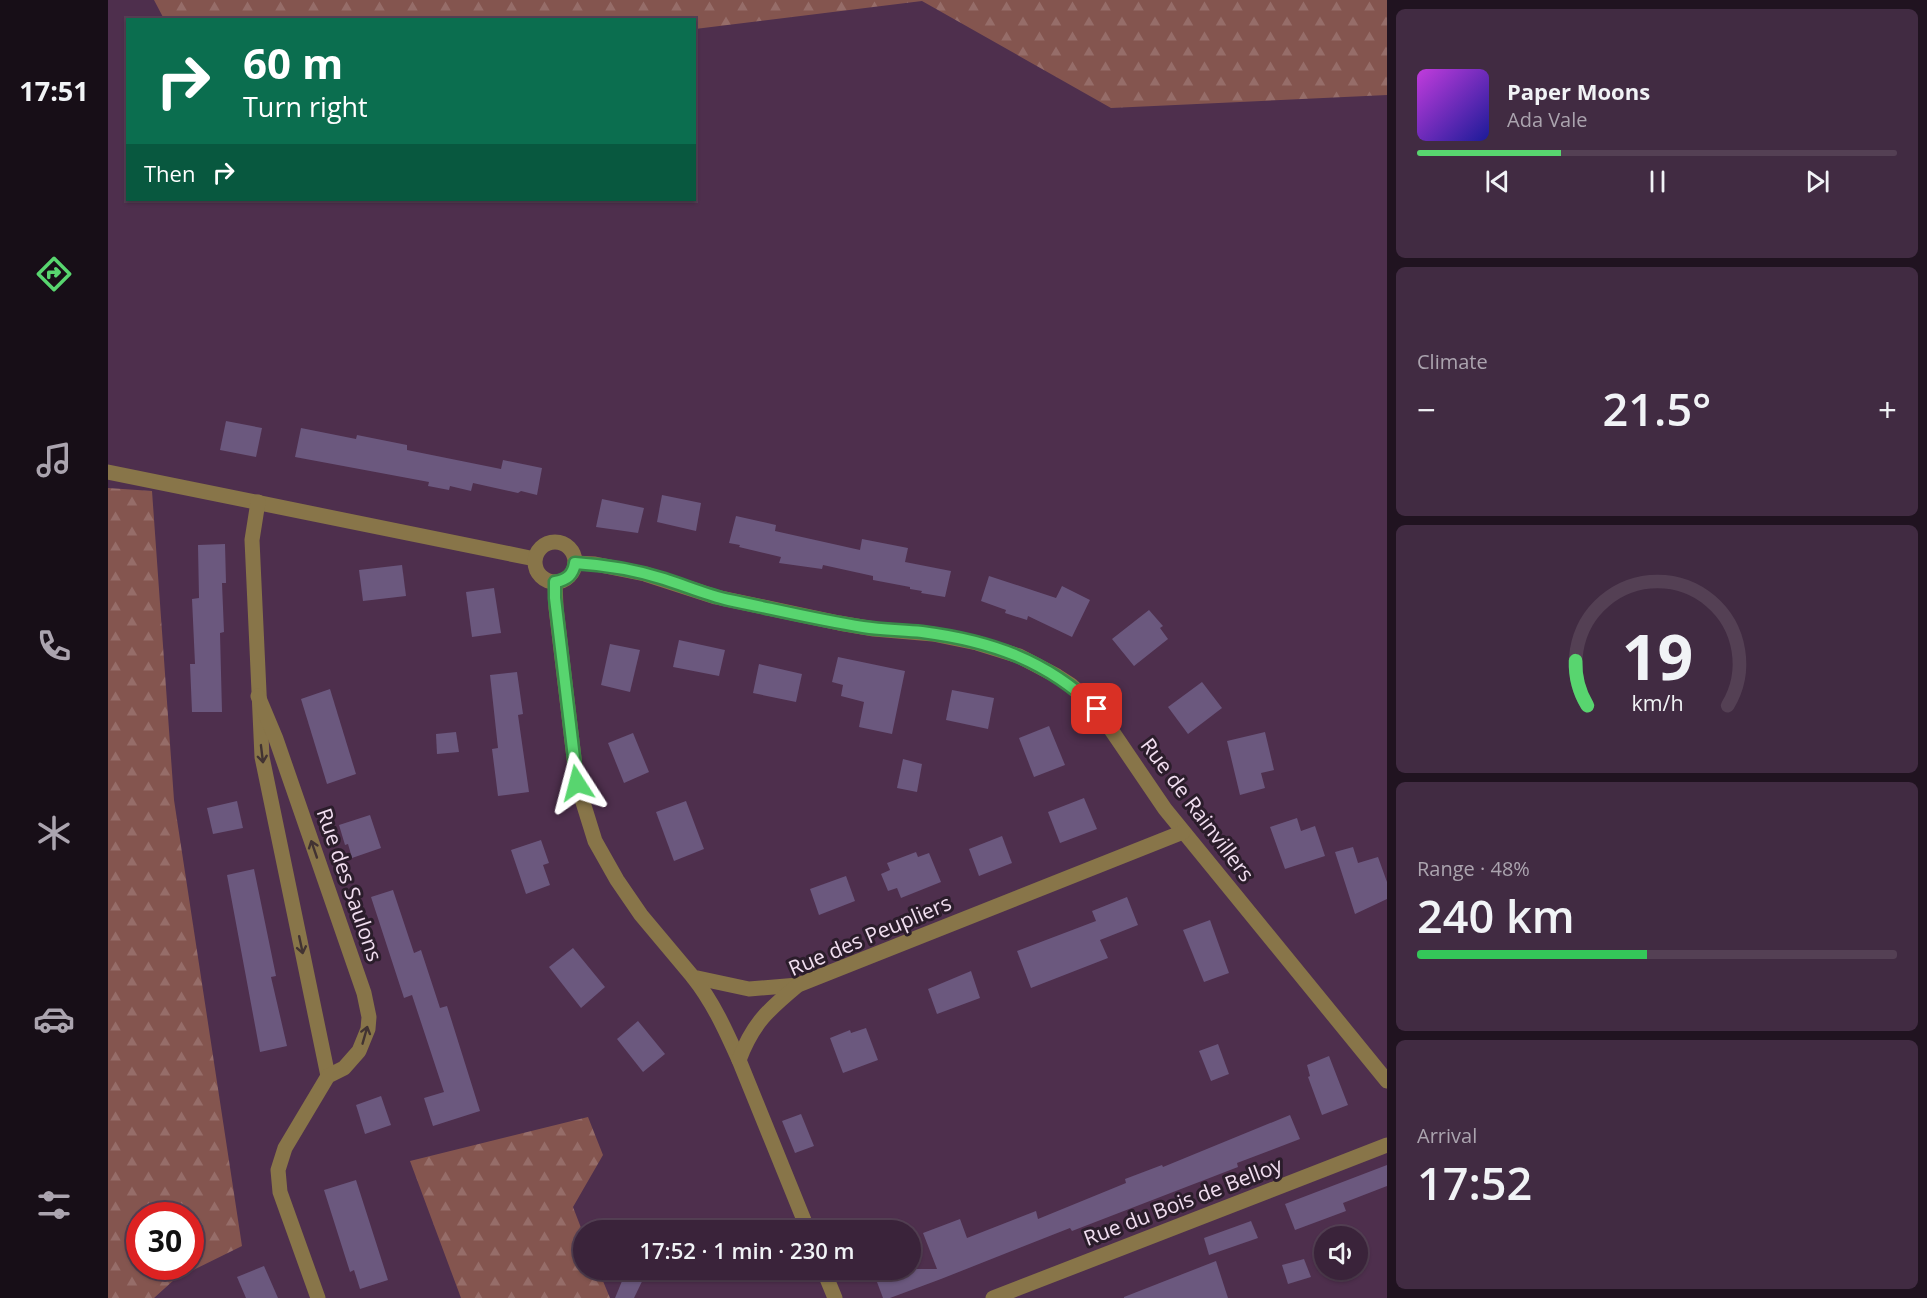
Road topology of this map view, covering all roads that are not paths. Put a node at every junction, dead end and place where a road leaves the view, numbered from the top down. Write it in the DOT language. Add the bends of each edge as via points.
graph roads {
  1 [pos="108,472"];
  2 [pos="258,502"];
  3 [pos="535,559"];
  4 [pos="575,563"];
  5 [pos="555,582"];
  6 [pos="258,696"];
  7 [pos="1183,832"];
  8 [pos="693,977"];
  9 [pos="798,985"];
  10 [pos="739,1060"];
  11 [pos="328,1076"];
  12 [pos="1387,1081"];
  13 [pos="1387,1145"];
  14 [pos="804,1220"];
  15 [pos="828,1280"];
  16 [pos="318,1298"];
  17 [pos="835,1298"];
  18 [pos="993,1298"];
  1 -- 2 [label="street"];
  2 -- 3 [label="street"];
  2 -- 6 [label="street, Rue des Saulons" via="252,540"];
  3 -- 4 [label="street" via="540,549 556,542 572,551"];
  3 -- 5 [label="street" via="539,576"];
  4 -- 5 [label="street" via="566,579"];
  4 -- 7 [label="street, Rue de Rainvillers" via="645,574 727,599 858,627 933,634 1019,656 1057,676 1097,709 1151,792"];
  5 -- 8 [label="street" via="574,764 588,821 629,898"];
  6 -- 11 [label="street, Rue des Saulons, one-way" via="262,757"];
  11 -- 6 [label="street, Rue des Saulons, one-way" via="344,1068 359,1051 368,1029 367,1006"];
  7 -- 9 [label="street, Rue des Peupliers"];
  7 -- 12 [label="street, Rue de Rainvillers"];
  8 -- 9 [label="street" via="749,989"];
  8 -- 10 [label="street" via="717,1012"];
  9 -- 10 [label="street, Rue des Peupliers" via="757,1023"];
  10 -- 14 [label="street"];
  11 -- 16 [label="street, Rue des Saulons" via="285,1148 278,1170 280,1192"];
  13 -- 18 [label="street, Rue du Bois de Belloy"];
  15 -- 17 [label="street"];
}
